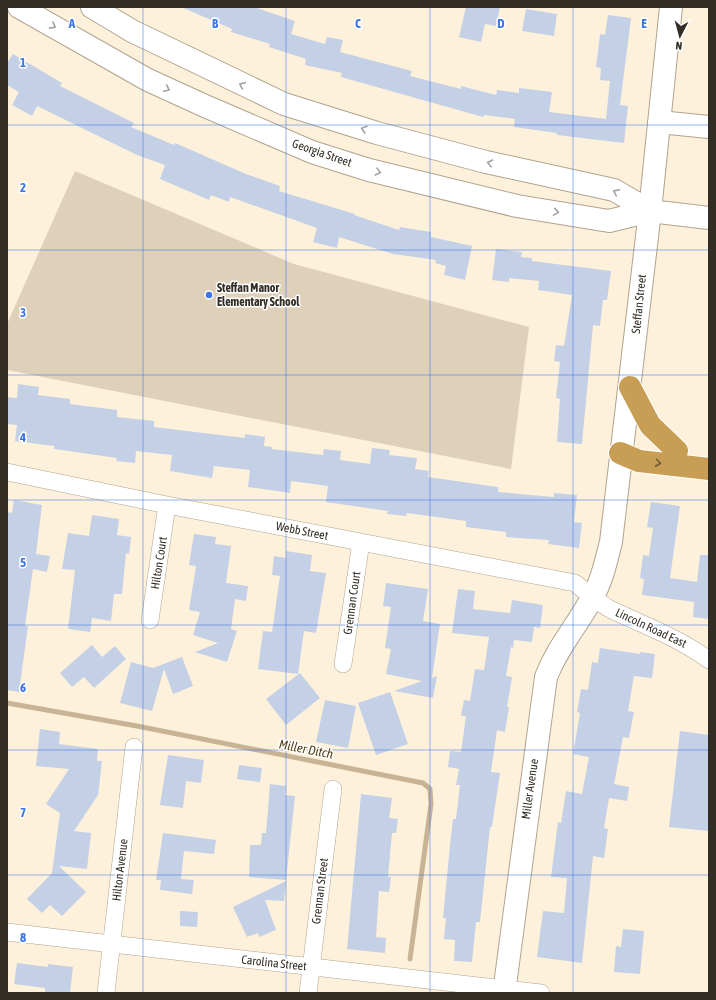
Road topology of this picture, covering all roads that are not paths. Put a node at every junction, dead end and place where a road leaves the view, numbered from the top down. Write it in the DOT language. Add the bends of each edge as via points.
graph roads {
  1 [pos="19,7"];
  2 [pos="92,7"];
  3 [pos="671,7"];
  4 [pos="659,122"];
  5 [pos="709,127"];
  6 [pos="650,212"];
  7 [pos="709,218"];
  8 [pos="630,387"];
  9 [pos="677,451"];
  10 [pos="620,453"];
  11 [pos="709,456"];
  12 [pos="709,469"];
  13 [pos="7,472"];
  14 [pos="167,505"];
  15 [pos="361,542"];
  16 [pos="593,597"];
  17 [pos="150,620"];
  18 [pos="709,660"];
  19 [pos="343,664"];
  20 [pos="134,747"];
  21 [pos="333,789"];
  22 [pos="7,932"];
  23 [pos="112,944"];
  24 [pos="311,967"];
  25 [pos="504,991"];
  26 [pos="106,993"];
  27 [pos="308,993"];
  28 [pos="541,993"];
  1 -- 6 [label="main road, Georgia Street, one-way" via="148,80 312,152 370,170 517,206 609,220"];
  6 -- 2 [label="main road, Georgia Street, one-way" via="614,190 478,160 377,133 284,104 132,31"];
  3 -- 4 [label="main road, Steffan Street"];
  4 -- 5 [label="main road"];
  4 -- 6 [label="main road, Steffan Street"];
  6 -- 7 [label="main road, Georgia Street"];
  6 -- 8 [label="main road, Steffan Street"];
  8 -- 9 [label="highway" via="650,424"];
  8 -- 10 [label="main road, Steffan Street"];
  9 -- 10 [label="highway" via="641,447"];
  9 -- 11 [label="highway"];
  10 -- 12 [label="highway, one-way" via="639,461"];
  10 -- 16 [label="main road, Steffan Street" via="611,542"];
  13 -- 14 [label="street, Webb Street"];
  14 -- 15 [label="street, Webb Street"];
  14 -- 17 [label="street, Hilton Court"];
  15 -- 16 [label="street, Webb Street" via="574,583"];
  15 -- 19 [label="street, Grennan Court"];
  16 -- 18 [label="street, Lincoln Road East" via="611,610 692,647"];
  16 -- 25 [label="main road, Miller Avenue" via="561,645 546,678"];
  20 -- 23 [label="street, Hilton Avenue"];
  21 -- 24 [label="street, Grennan Street"];
  22 -- 23 [label="street, Carolina Street"];
  23 -- 24 [label="street, Carolina Street"];
  23 -- 26 [label="street, Hilton Avenue"];
  24 -- 25 [label="street, Carolina Street"];
  24 -- 27 [label="street, Grennan Street"];
  25 -- 28 [label="street, Carolina Street"];
}
